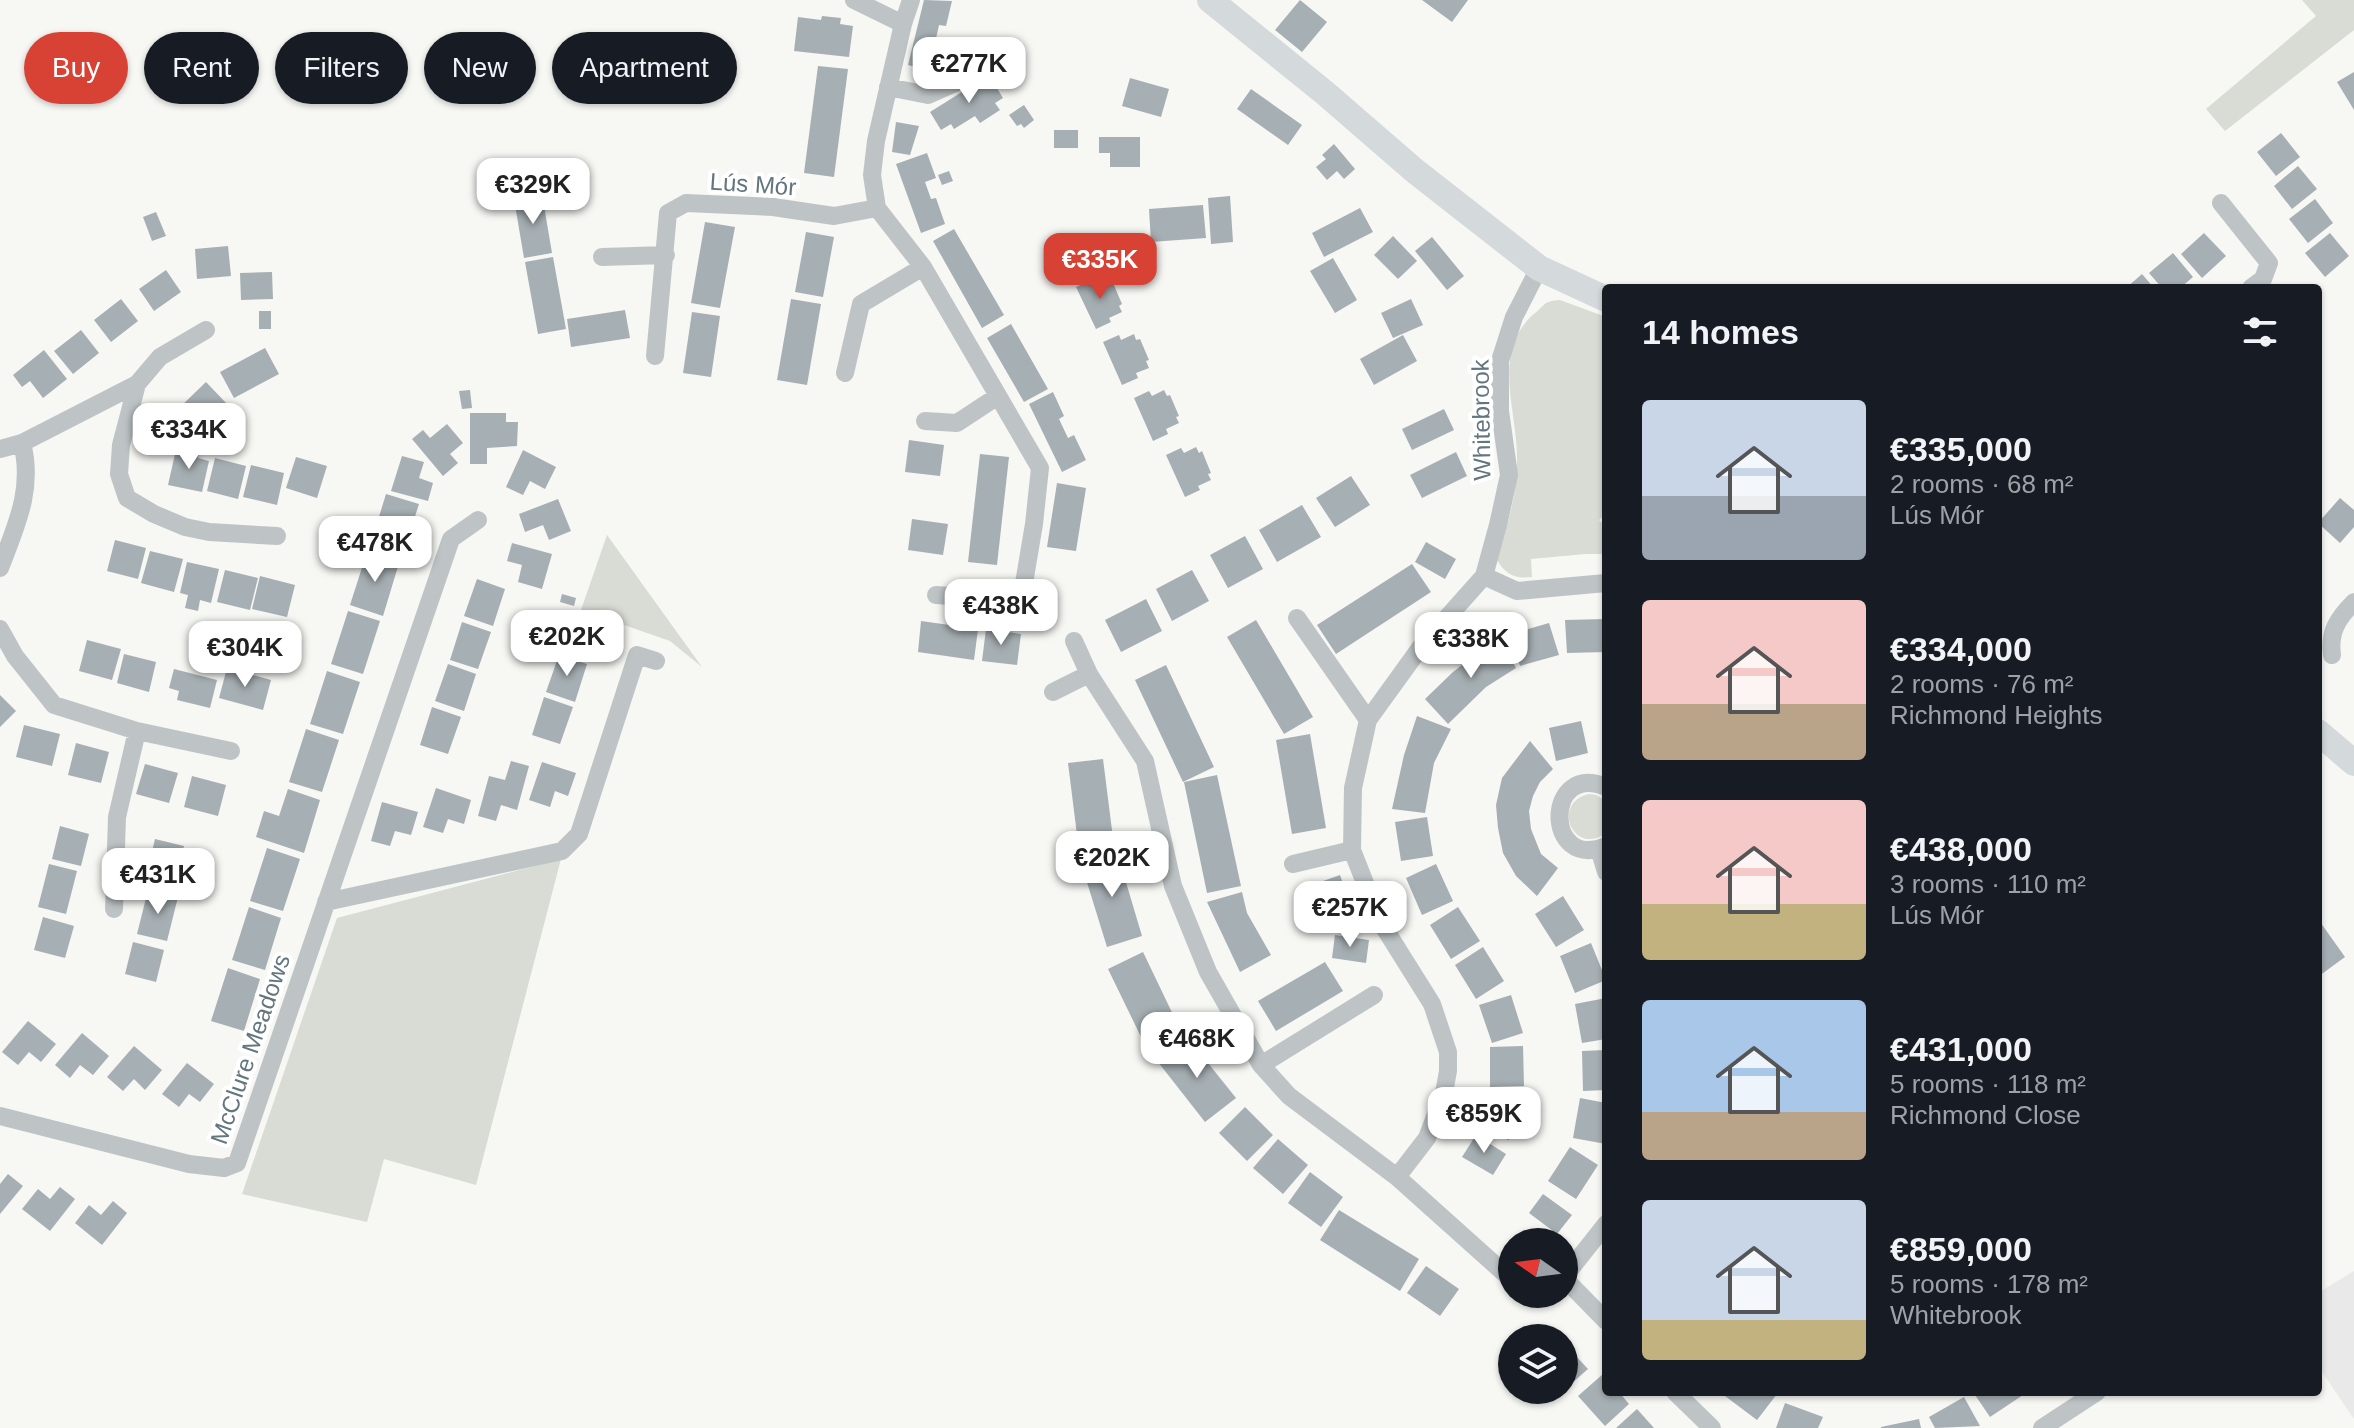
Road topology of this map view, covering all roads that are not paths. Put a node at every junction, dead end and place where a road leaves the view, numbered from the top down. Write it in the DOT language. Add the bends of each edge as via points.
graph roads {
  1 [pos="854,0"];
  2 [pos="911,0"];
  3 [pos="1210,0"];
  4 [pos="903,24"];
  5 [pos="957,82"];
  6 [pos="888,87"];
  7 [pos="2221,203"];
  8 [pos="877,208"];
  9 [pos="666,255"];
  10 [pos="602,257"];
  11 [pos="923,267"];
  12 [pos="1539,268"];
  13 [pos="2256,284"];
  14 [pos="1602,297"];
  15 [pos="206,330"];
  16 [pos="655,356"];
  17 [pos="845,373"];
  18 [pos="137,384"];
  19 [pos="998,396"];
  20 [pos="925,421"];
  21 [pos="22,443"];
  22 [pos="0,449"];
  23 [pos="478,520"];
  24 [pos="277,536"];
  25 [pos="0,568"];
  26 [pos="1484,576"];
  27 [pos="1602,583"];
  28 [pos="936,595"];
  29 [pos="2354,602"];
  30 [pos="1297,618"];
  31 [pos="0,629"];
  32 [pos="1074,641"];
  33 [pos="2332,655"];
  34 [pos="656,661"];
  35 [pos="1089,674"];
  36 [pos="1053,692"];
  37 [pos="1368,720"];
  38 [pos="137,731"];
  39 [pos="2322,735"];
  40 [pos="231,751"];
  41 [pos="2354,763"];
  42 [pos="1602,786"];
  43 [pos="1602,848"];
  44 [pos="1352,850"];
  45 [pos="1293,864"];
  46 [pos="326,902"];
  47 [pos="114,909"];
  48 [pos="1374,995"];
  49 [pos="1261,1065"];
  50 [pos="0,1116"];
  51 [pos="1397,1177"];
  52 [pos="1602,1229"];
  53 [pos="1578,1260"];
  54 [pos="1498,1267"];
  55 [pos="1578,1292"];
  56 [pos="1602,1317"];
  57 [pos="1679,1396"];
  58 [pos="2091,1396"];
  59 [pos="1712,1428"];
  60 [pos="2042,1428"];
  1 -- 4 [label="street"];
  2 -- 4 [label="street"];
  3 -- 12 [label="street"];
  4 -- 6 [label="street"];
  5 -- 6 [label="street" via="928,95"];
  6 -- 8 [label="street" via="872,175"];
  7 -- 13 [label="street" via="2269,263"];
  8 -- 9 [label="street, Lús Mór" via="834,216 686,203 668,213"];
  8 -- 11 [label="street"];
  9 -- 10 [label="street"];
  9 -- 16 [label="street, Lús Mór"];
  11 -- 17 [label="street" via="861,304"];
  11 -- 19 [label="street"];
  12 -- 14 [label="street"];
  12 -- 26 [label="street, Whitebrook" via="1514,317 1500,361 1509,475"];
  15 -- 18 [label="street" via="160,357"];
  18 -- 21 [label="street"];
  18 -- 24 [label="street" via="121,445 119,474 127,498 185,527"];
  19 -- 20 [label="street" via="957,423"];
  19 -- 28 [label="street" via="1040,468 1021,601"];
  21 -- 22 [label="street"];
  21 -- 25 [label="street" via="28,466 21,514"];
  23 -- 46 [label="street, McClure Meadows" via="451,539"];
  26 -- 27 [label="street" via="1517,591"];
  26 -- 37 [label="street, Whitebrook" via="1420,648"];
  29 -- 33 [label="street" via="2329,637"];
  30 -- 37 [label="street"];
  31 -- 38 [label="street" via="54,705"];
  32 -- 35 [label="street"];
  34 -- 46 [label="street" via="637,655 579,834 562,851"];
  35 -- 36 [label="street"];
  35 -- 49 [label="street" via="1145,761 1173,886 1208,972"];
  37 -- 44 [label="street, Whitebrook" via="1353,788"];
  38 -- 40 [label="street"];
  38 -- 47 [label="street" via="117,817"];
  39 -- 41 [label="street"];
  42 -- 43 [label="street" via="1590,783 1570,791 1558,810 1558,821 1561,832 1577,847"];
  44 -- 45 [label="street"];
  44 -- 51 [label="street, Whitebrook" via="1380,921 1432,1004 1448,1052 1444,1093 1427,1138"];
  46 -- 50 [label="street, McClure Meadows" via="237,1163 224,1168 189,1164"];
  48 -- 49 [label="street"];
  49 -- 51 [label="street" via="1289,1096"];
  51 -- 54 [label="street"];
  52 -- 53 [label="street"];
  55 -- 56 [label="street"];
  57 -- 59 [label="street"];
  58 -- 60 [label="street"];
}
